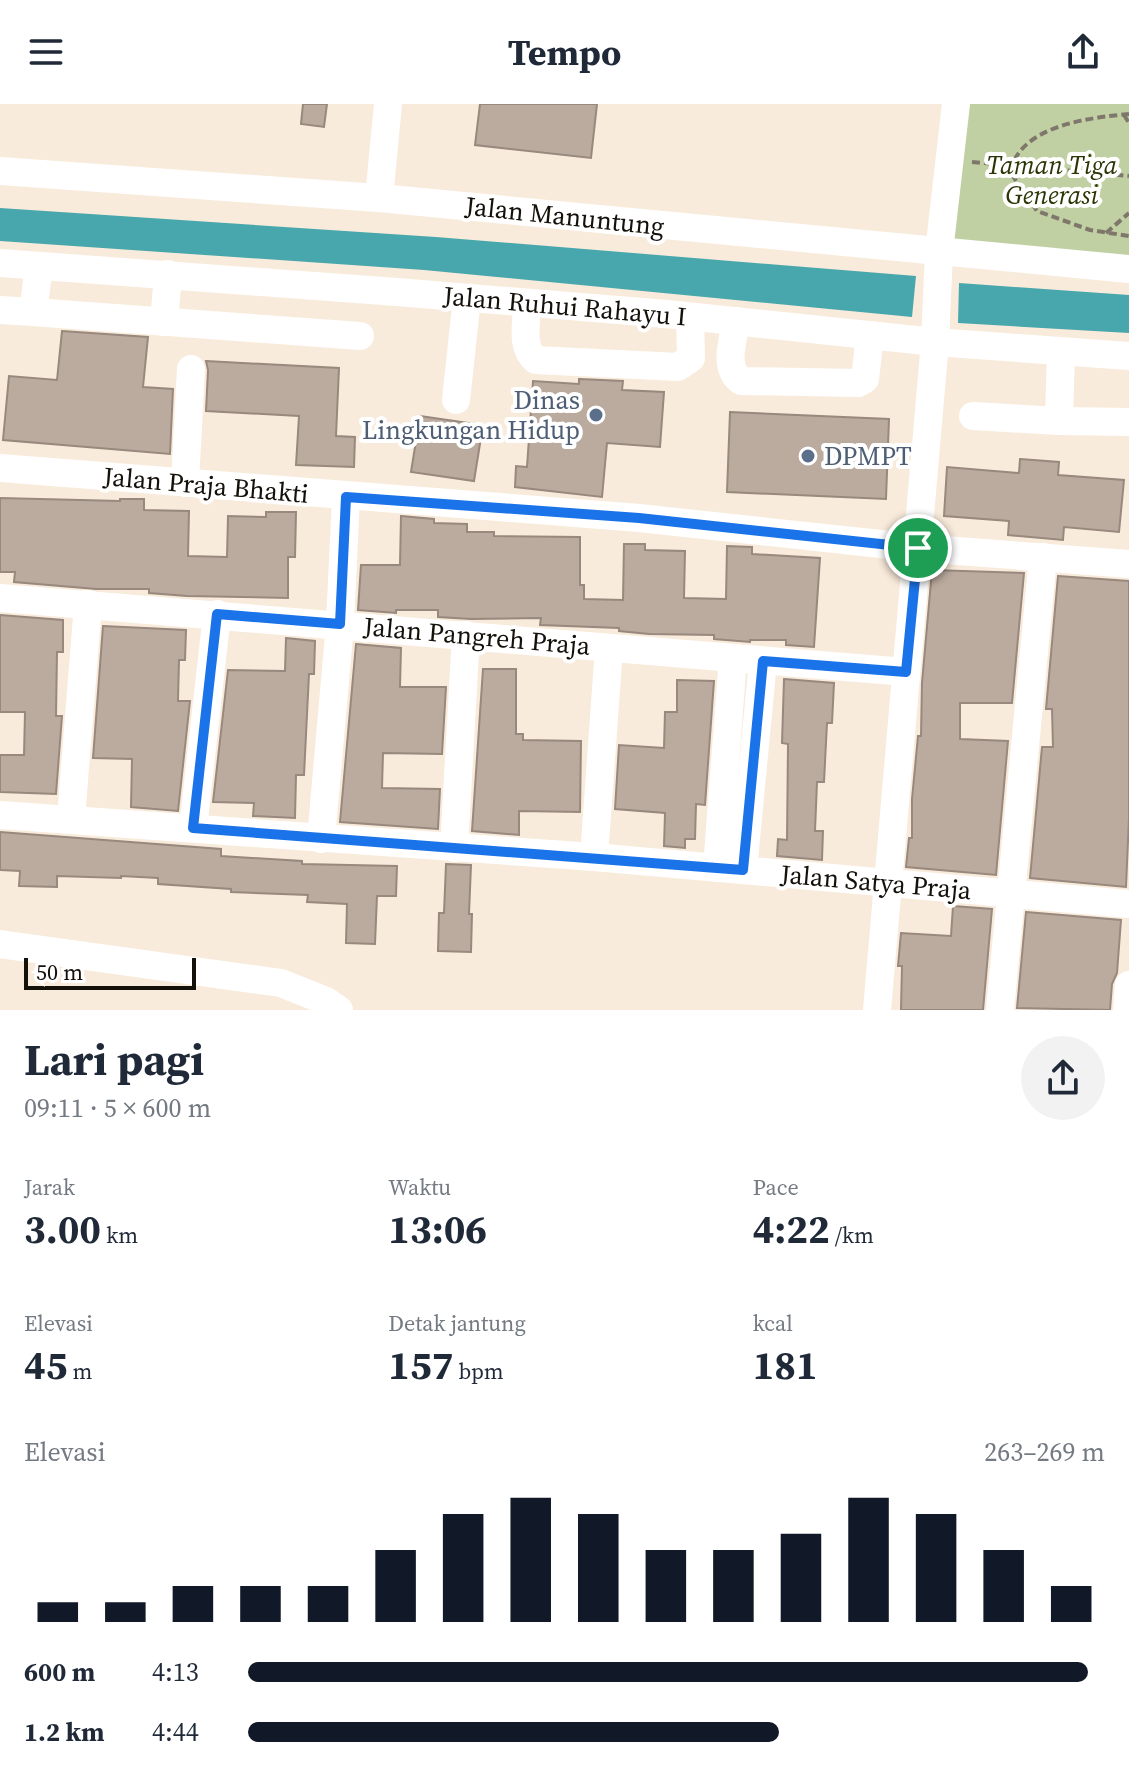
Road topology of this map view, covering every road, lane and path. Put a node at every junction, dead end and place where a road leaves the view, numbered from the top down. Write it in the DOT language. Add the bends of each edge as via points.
graph roads {
  1 [pos="388,104"];
  2 [pos="956,104"];
  3 [pos="1127,114"];
  4 [pos="1129,123"];
  5 [pos="949,159"];
  6 [pos="1011,167"];
  7 [pos="0,171"];
  8 [pos="1129,176"];
  9 [pos="379,198"];
  10 [pos="1129,213"];
  11 [pos="1106,233"];
  12 [pos="1129,236"];
  13 [pos="0,263"];
  14 [pos="938,265"];
  15 [pos="39,267"];
  16 [pos="1129,269"];
  17 [pos="168,274"];
  18 [pos="467,298"];
  19 [pos="527,303"];
  20 [pos="0,310"];
  21 [pos="33,312"];
  22 [pos="690,317"];
  23 [pos="736,321"];
  24 [pos="164,322"];
  25 [pos="936,334"];
  26 [pos="870,335"];
  27 [pos="360,336"];
  28 [pos="1061,351"];
  29 [pos="1129,356"];
  30 [pos="191,369"];
  31 [pos="456,400"];
  32 [pos="973,416"];
  33 [pos="1059,421"];
  34 [pos="1129,422"];
  35 [pos="0,468"];
  36 [pos="185,483"];
  37 [pos="346,497"];
  38 [pos="918,548"];
  39 [pos="1043,557"];
  40 [pos="1129,564"];
  41 [pos="0,598"];
  42 [pos="88,604"];
  43 [pos="217,614"];
  44 [pos="340,624"];
  45 [pos="466,635"];
  46 [pos="609,648"];
  47 [pos="733,658"];
  48 [pos="763,661"];
  49 [pos="906,672"];
  50 [pos="0,815"];
  51 [pos="71,818"];
  52 [pos="193,828"];
  53 [pos="321,839"];
  54 [pos="454,848"];
  55 [pos="594,857"];
  56 [pos="730,869"];
  57 [pos="887,882"];
  58 [pos="1009,894"];
  59 [pos="1129,904"];
  60 [pos="0,944"];
  61 [pos="1129,985"];
  62 [pos="339,1010"];
  63 [pos="877,1010"];
  64 [pos="1000,1010"];
  65 [pos="1127,1010"];
  1 -- 9 [label="street"];
  2 -- 5 [label="street"];
  3 -- 4 [label="path"];
  3 -- 6 [label="path" via="1092,118 1032,139 1013,157"];
  5 -- 6 [label="path"];
  5 -- 14 [label="street"];
  6 -- 8 [label="path"];
  6 -- 11 [label="path" via="1037,211"];
  7 -- 9 [label="street, Jalan Manuntung"];
  9 -- 14 [label="street, Jalan Manuntung"];
  10 -- 11 [label="path"];
  11 -- 12 [label="path"];
  13 -- 15 [label="street, Jalan Ruhui Rahayu I"];
  14 -- 16 [label="street, Jalan Manuntung"];
  14 -- 25 [label="street"];
  15 -- 17 [label="street, Jalan Ruhui Rahayu I"];
  15 -- 21 [label="street"];
  17 -- 18 [label="street, Jalan Ruhui Rahayu I"];
  17 -- 24 [label="street"];
  18 -- 19 [label="street, Jalan Ruhui Rahayu I"];
  18 -- 31 [label="street"];
  19 -- 22 [label="street, Jalan Ruhui Rahayu I"];
  19 -- 22 [label="street" via="526,348 536,360 678,367 691,358"];
  20 -- 21 [label="street"];
  21 -- 24 [label="street"];
  22 -- 23 [label="street, Jalan Ruhui Rahayu I"];
  23 -- 26 [label="street, Jalan Ruhui Rahayu I"];
  23 -- 26 [label="street" via="730,368 741,381 858,383 868,371"];
  24 -- 27 [label="street"];
  25 -- 26 [label="street, Jalan Ruhui Rahayu I"];
  25 -- 28 [label="street, Jalan Ruhui Rahayu I"];
  25 -- 38 [label="street"];
  28 -- 29 [label="street, Jalan Ruhui Rahayu I"];
  28 -- 33 [label="street"];
  30 -- 36 [label="street"];
  32 -- 33 [label="street"];
  33 -- 34 [label="street"];
  35 -- 36 [label="street, Jalan Praja Bhakti"];
  36 -- 37 [label="street, Jalan Praja Bhakti"];
  37 -- 38 [label="street, Jalan Praja Bhakti" via="639,518"];
  37 -- 44 [label="street"];
  38 -- 39 [label="street, Jalan Praja Bhakti"];
  38 -- 49 [label="street"];
  39 -- 40 [label="street, Jalan Praja Bhakti"];
  39 -- 58 [label="street"];
  41 -- 42 [label="street, Jalan Pangreh Praja"];
  42 -- 43 [label="street, Jalan Pangreh Praja"];
  42 -- 51 [label="street"];
  43 -- 44 [label="street, Jalan Pangreh Praja"];
  43 -- 52 [label="street"];
  44 -- 45 [label="street, Jalan Pangreh Praja"];
  44 -- 53 [label="street"];
  45 -- 46 [label="street, Jalan Pangreh Praja"];
  45 -- 54 [label="street"];
  46 -- 47 [label="street, Jalan Pangreh Praja"];
  46 -- 55 [label="street"];
  47 -- 48 [label="street, Jalan Pangreh Praja"];
  47 -- 56 [label="street"];
  48 -- 49 [label="street, Jalan Pangreh Praja"];
  48 -- 56 [label="street"];
  49 -- 57 [label="street"];
  50 -- 51 [label="street, Jalan Satya Praja"];
  51 -- 52 [label="street, Jalan Satya Praja"];
  52 -- 53 [label="street, Jalan Satya Praja"];
  53 -- 54 [label="street, Jalan Satya Praja"];
  54 -- 55 [label="street, Jalan Satya Praja"];
  55 -- 56 [label="street, Jalan Satya Praja"];
  56 -- 57 [label="street, Jalan Satya Praja"];
  57 -- 58 [label="street, Jalan Satya Praja"];
  57 -- 63 [label="street"];
  58 -- 59 [label="street, Jalan Satya Praja"];
  58 -- 64 [label="street"];
  60 -- 62 [label="street" via="281,983"];
  61 -- 65 [label="street"];
}
